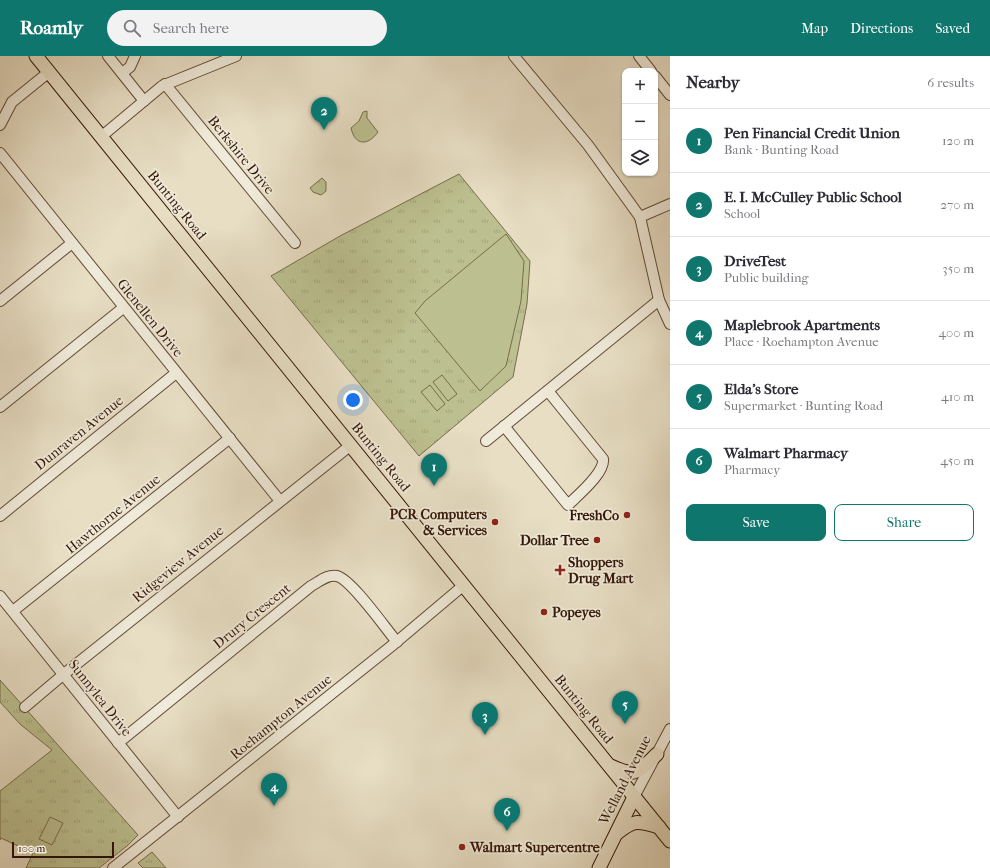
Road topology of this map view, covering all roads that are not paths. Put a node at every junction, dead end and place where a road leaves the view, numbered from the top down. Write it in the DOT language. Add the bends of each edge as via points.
graph roads {
  1 [pos="36,56"];
  2 [pos="108,56"];
  3 [pos="135,56"];
  4 [pos="236,56"];
  5 [pos="514,56"];
  6 [pos="639,56"];
  7 [pos="649,68"];
  8 [pos="49,72"];
  9 [pos="122,73"];
  10 [pos="658,80"];
  11 [pos="165,84"];
  12 [pos="669,93"];
  13 [pos="144,101"];
  14 [pos="0,125"];
  15 [pos="102,136"];
  16 [pos="0,153"];
  17 [pos="670,204"];
  18 [pos="640,217"];
  19 [pos="72,243"];
  20 [pos="295,243"];
  21 [pos="0,300"];
  22 [pos="659,300"];
  23 [pos="123,308"];
  24 [pos="670,324"];
  25 [pos="176,373"];
  26 [pos="548,391"];
  27 [pos="0,407"];
  28 [pos="504,426"];
  29 [pos="230,438"];
  30 [pos="486,441"];
  31 [pos="350,445"];
  32 [pos="280,501"];
  33 [pos="0,516"];
  34 [pos="464,585"];
  35 [pos="0,596"];
  36 [pos="13,611"];
  37 [pos="397,642"];
  38 [pos="64,674"];
  39 [pos="25,707"];
  40 [pos="670,729"];
  41 [pos="118,743"];
  42 [pos="657,754"];
  43 [pos="609,765"];
  44 [pos="634,797"];
  45 [pos="178,817"];
  46 [pos="659,827"];
  47 [pos="616,834"];
  48 [pos="670,841"];
  49 [pos="113,868"];
  50 [pos="599,868"];
  1 -- 8 [label="main road, Bunting Road"];
  2 -- 9 [label="street"];
  3 -- 9 [label="street" via="130,67"];
  4 -- 11 [label="street"];
  5 -- 18 [label="street" via="588,145"];
  6 -- 7 [label="street"];
  8 -- 14 [label="street" via="12,102"];
  8 -- 15 [label="main road, Bunting Road"];
  9 -- 13 [label="street"];
  10 -- 12 [label="street"];
  11 -- 13 [label="street"];
  11 -- 20 [label="street, Berkshire Drive"];
  13 -- 15 [label="street"];
  15 -- 31 [label="main road, Bunting Road"];
  16 -- 19 [label="street, Glenellen Drive"];
  17 -- 18 [label="street"];
  18 -- 22 [label="street"];
  19 -- 21 [label="street"];
  19 -- 23 [label="street, Glenellen Drive"];
  22 -- 24 [label="street"];
  22 -- 26 [label="street"];
  23 -- 25 [label="street, Glenellen Drive"];
  23 -- 27 [label="street"];
  25 -- 29 [label="street, Glenellen Drive"];
  25 -- 33 [label="street, Dunraven Avenue"];
  26 -- 28 [label="street"];
  26 -- 28 [label="street" via="603,459 604,464 594,479 568,505"];
  28 -- 30 [label="street"];
  29 -- 32 [label="street, Glenellen Drive"];
  29 -- 36 [label="street, Hawthorne Avenue"];
  31 -- 32 [label="street, Ridgeview Avenue"];
  31 -- 34 [label="main road, Bunting Road"];
  32 -- 38 [label="street, Ridgeview Avenue"];
  34 -- 37 [label="street, Roehampton Avenue"];
  34 -- 43 [label="main road, Bunting Road"];
  35 -- 36 [label="street, Sunnylea Drive"];
  36 -- 38 [label="street, Sunnylea Drive"];
  37 -- 41 [label="street, Drury Crescent" via="349,583 338,576 326,577 311,586"];
  37 -- 45 [label="street, Roehampton Avenue"];
  38 -- 39 [label="street, Ridgeview Avenue"];
  38 -- 41 [label="street, Sunnylea Drive"];
  40 -- 42 [label="street, Welland Avenue"];
  41 -- 45 [label="street, Sunnylea Drive"];
  42 -- 43 [label="main road" via="640,770 632,773 626,774"];
  42 -- 44 [label="street, Welland Avenue"];
  43 -- 44 [label="main road, Bunting Road"];
  44 -- 46 [label="main road, Bunting Road"];
  44 -- 47 [label="main road, Welland Avenue"];
  45 -- 49 [label="street, Roehampton Avenue"];
  46 -- 47 [label="main road" via="642,822 629,823"];
  46 -- 48 [label="main road, Bunting Road"];
  47 -- 50 [label="main road, Welland Avenue"];
}
